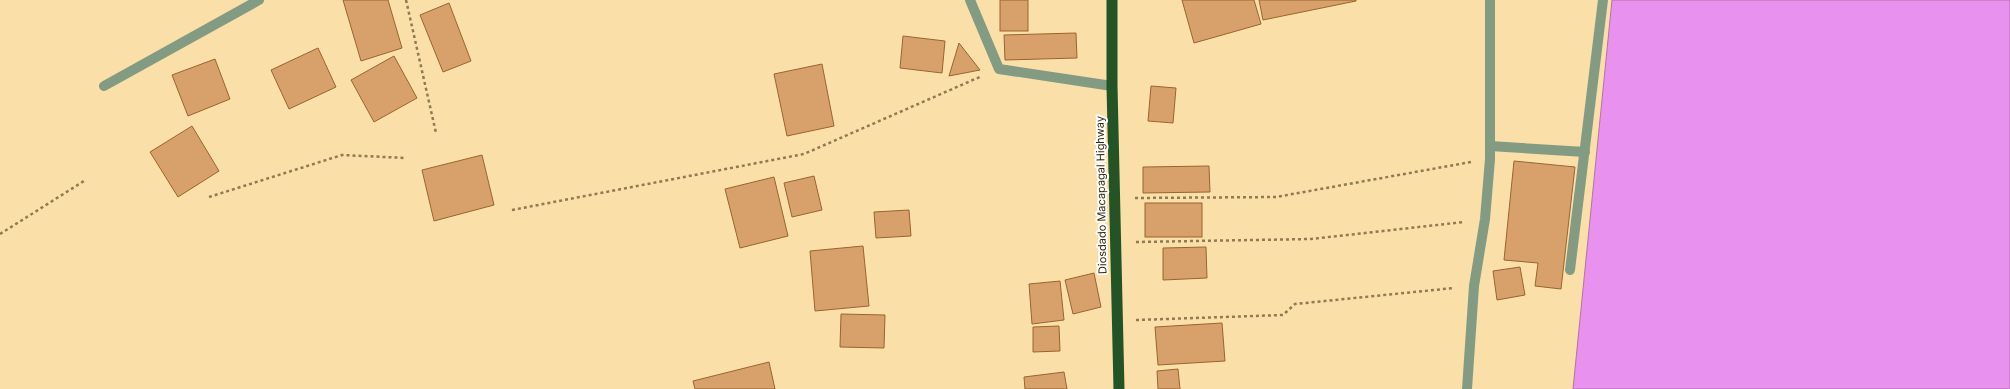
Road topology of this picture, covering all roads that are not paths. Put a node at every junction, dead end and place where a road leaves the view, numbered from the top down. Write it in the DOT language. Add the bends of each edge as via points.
graph roads {
  1 [pos="259,0"];
  2 [pos="970,0"];
  3 [pos="1112,0"];
  4 [pos="1490,0"];
  5 [pos="1603,0"];
  6 [pos="104,86"];
  7 [pos="1112,86"];
  8 [pos="1490,146"];
  9 [pos="1585,152"];
  10 [pos="1570,270"];
  11 [pos="1119,389"];
  12 [pos="1467,389"];
  1 -- 6 [label="street"];
  2 -- 7 [label="street" via="999,69"];
  3 -- 7 [label="highway, Diosdado Macapagal Highway"];
  4 -- 8 [label="street"];
  5 -- 9 [label="street"];
  7 -- 11 [label="highway, Diosdado Macapagal Highway"];
  8 -- 9 [label="street"];
  8 -- 12 [label="street" via="1485,220 1474,286"];
  9 -- 10 [label="street"];
}
